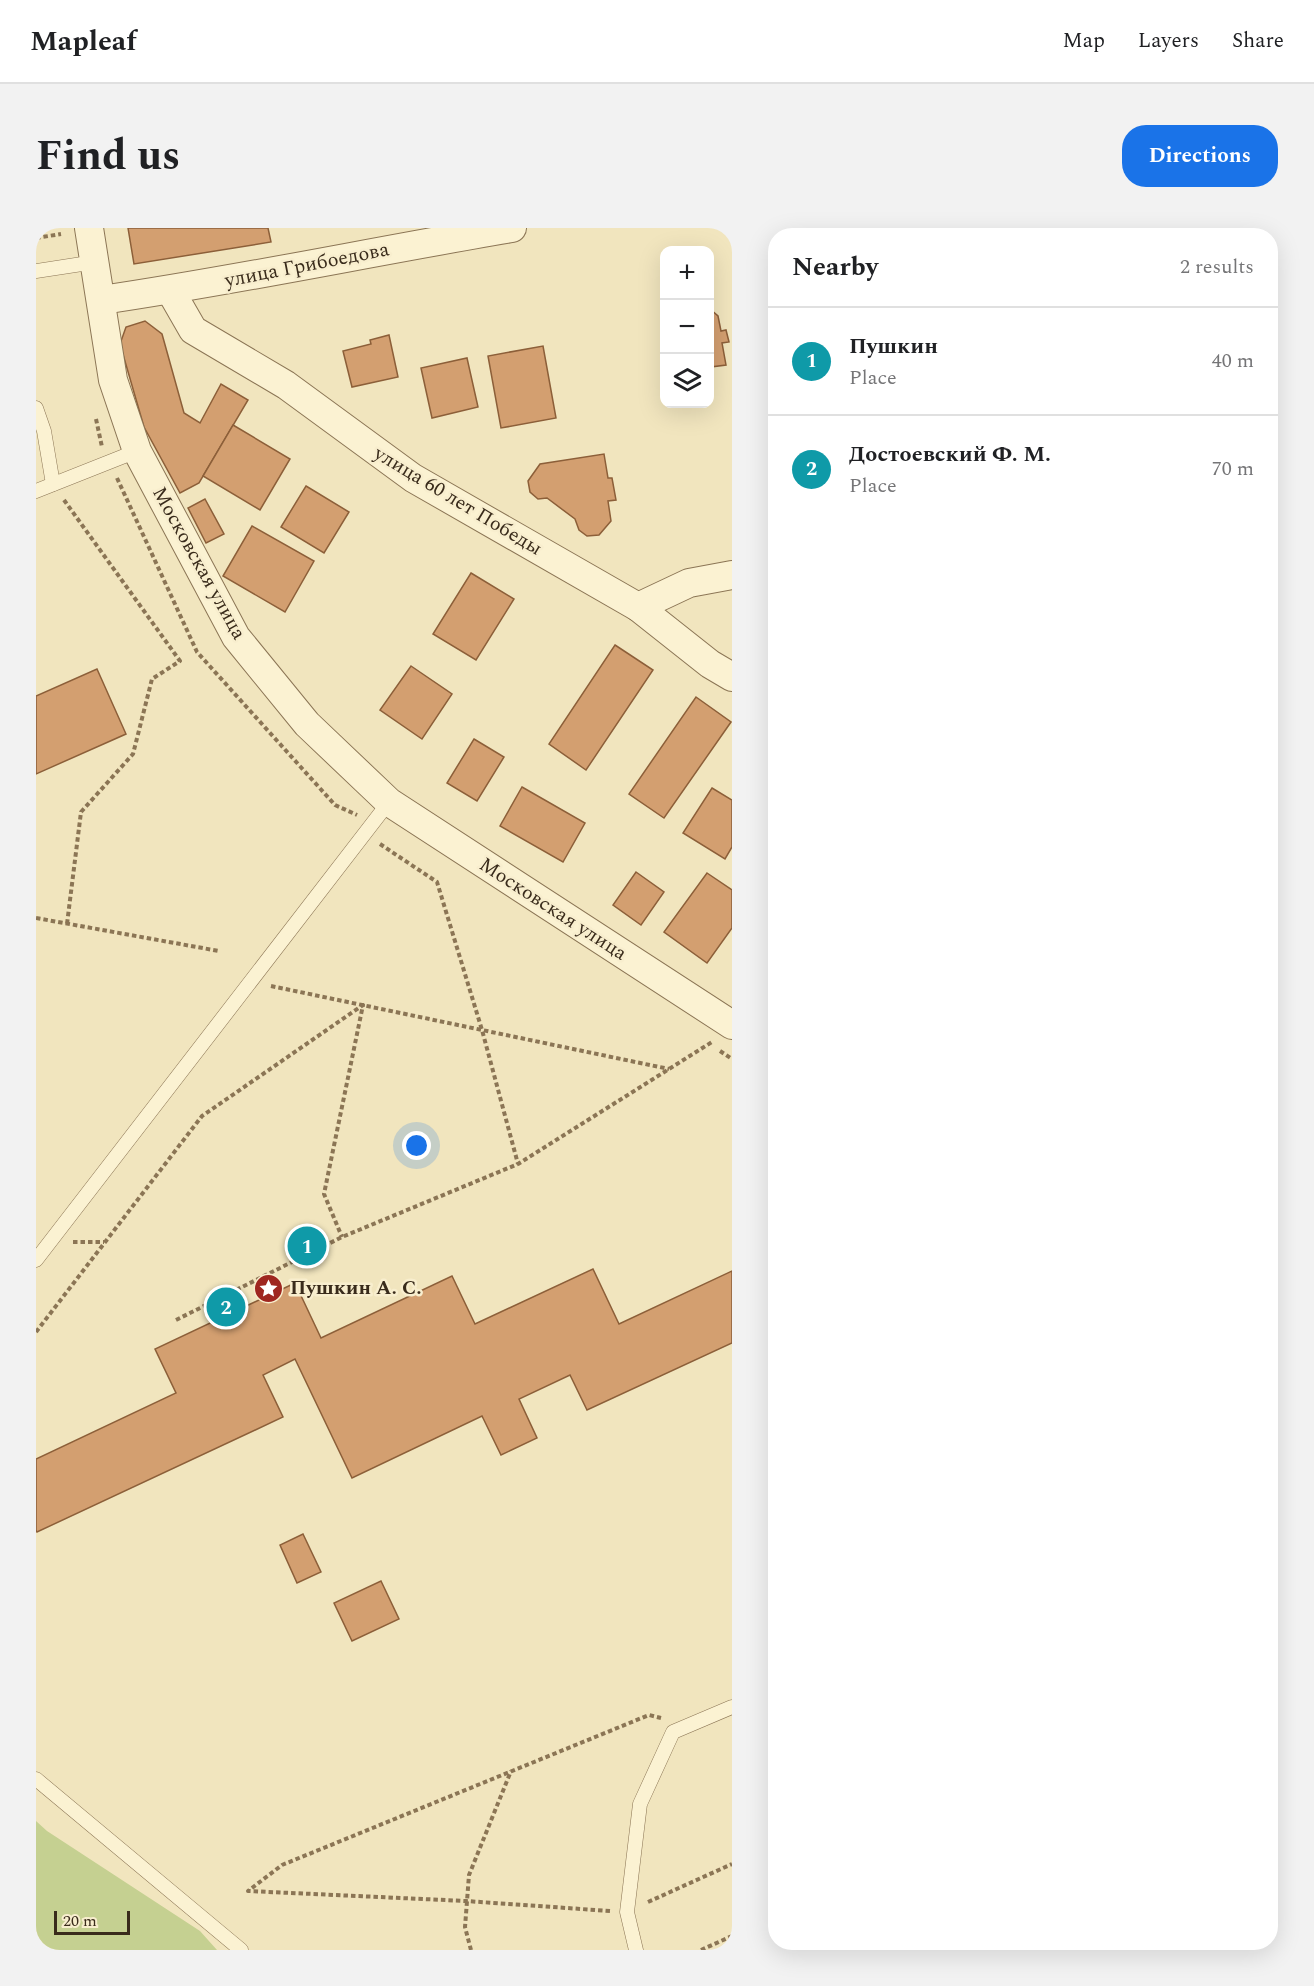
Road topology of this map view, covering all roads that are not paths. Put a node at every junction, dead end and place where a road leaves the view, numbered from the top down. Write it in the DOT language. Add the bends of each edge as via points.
graph roads {
  1 [pos="88,228"];
  2 [pos="512,228"];
  3 [pos="95,262"];
  4 [pos="36,271"];
  5 [pos="170,290"];
  6 [pos="102,300"];
  7 [pos="36,408"];
  8 [pos="137,451"];
  9 [pos="53,484"];
  10 [pos="36,491"];
  11 [pos="732,575"];
  12 [pos="638,607"];
  13 [pos="732,677"];
  14 [pos="389,802"];
  15 [pos="724,1031"];
  16 [pos="36,1260"];
  17 [pos="732,1707"];
  18 [pos="36,1779"];
  19 [pos="241,1950"];
  20 [pos="636,1950"];
  1 -- 3 [label="street, Московская улица"];
  2 -- 5 [label="street, улица Грибоедова"];
  3 -- 4 [label="lane"];
  3 -- 6 [label="street, Московская улица"];
  5 -- 6 [label="street, улица Грибоедова"];
  5 -- 12 [label="street, улица 60 лет Победы" via="193,330 286,386 412,478"];
  6 -- 8 [label="street, Московская улица" via="113,380"];
  7 -- 9 [label="lane"];
  8 -- 9 [label="lane"];
  8 -- 14 [label="street, Московская улица" via="236,637 307,724"];
  9 -- 10 [label="lane"];
  11 -- 12 [label="street" via="690,583"];
  12 -- 13 [label="street, улица 60 лет Победы"];
  14 -- 15 [label="street, Московская улица"];
  14 -- 16 [label="lane"];
  17 -- 20 [label="lane" via="673,1732 640,1804 627,1912"];
  18 -- 19 [label="lane"];
}
